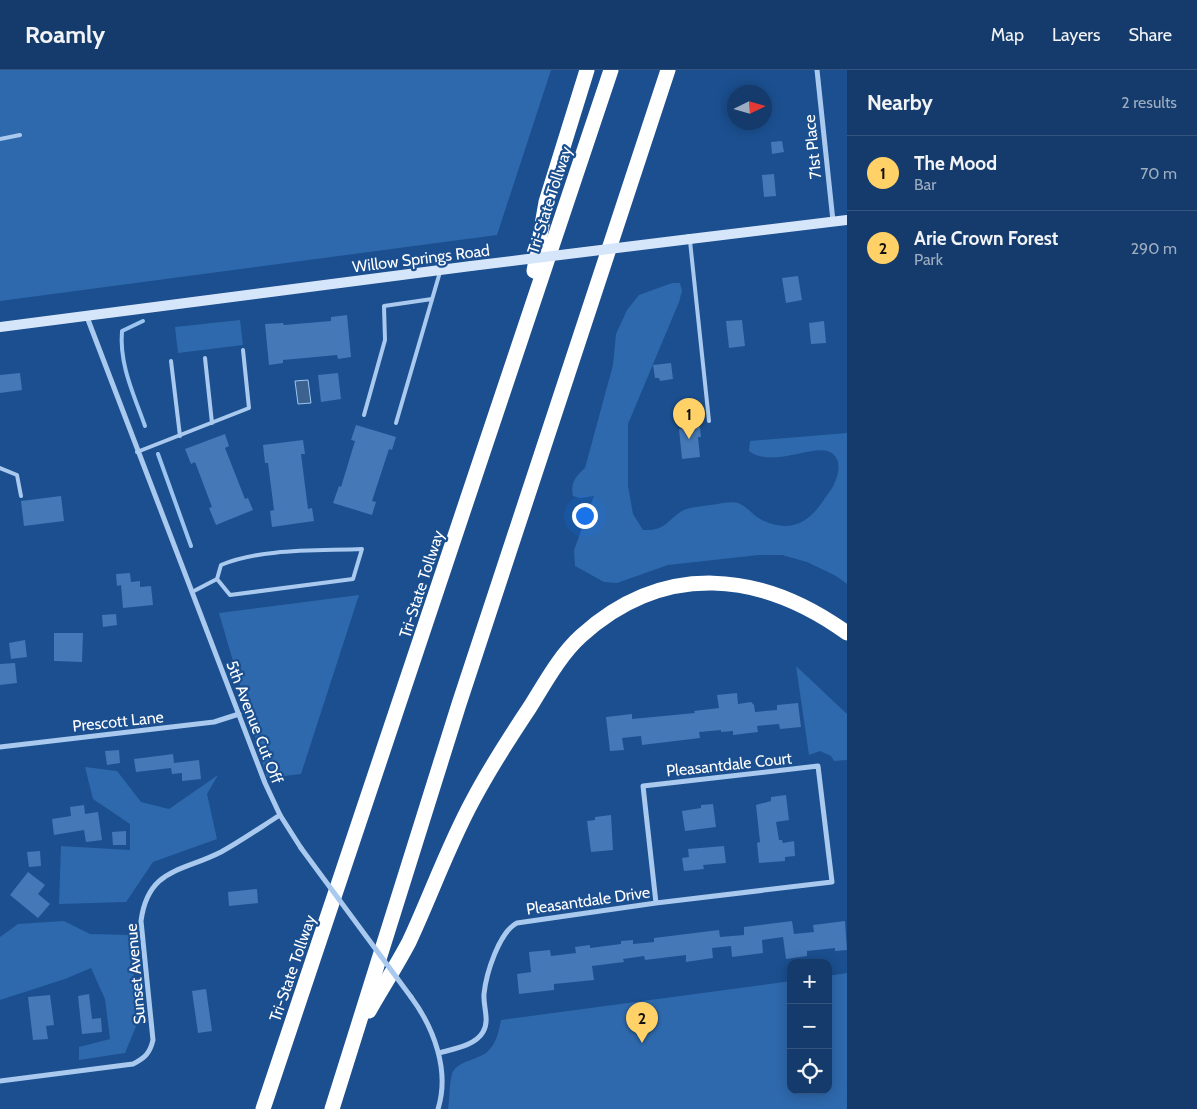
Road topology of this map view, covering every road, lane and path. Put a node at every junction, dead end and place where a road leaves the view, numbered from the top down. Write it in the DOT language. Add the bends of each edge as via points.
graph roads {
  1 [pos="587,70"];
  2 [pos="610,70"];
  3 [pos="668,70"];
  4 [pos="817,70"];
  5 [pos="20,135"];
  6 [pos="0,140"];
  7 [pos="847,220"];
  8 [pos="833,222"];
  9 [pos="690,239"];
  10 [pos="440,270"];
  11 [pos="432,300"];
  12 [pos="86,317"];
  13 [pos="0,326"];
  14 [pos="523,334"];
  15 [pos="243,350"];
  16 [pos="206,358"];
  17 [pos="171,361"];
  18 [pos="364,414"];
  19 [pos="709,421"];
  20 [pos="212,423"];
  21 [pos="396,423"];
  22 [pos="180,436"];
  23 [pos="137,452"];
  24 [pos="0,468"];
  25 [pos="21,496"];
  26 [pos="217,579"];
  27 [pos="192,592"];
  28 [pos="847,632"];
  29 [pos="238,714"];
  30 [pos="0,747"];
  31 [pos="280,815"];
  32 [pos="832,882"];
  33 [pos="656,903"];
  34 [pos="355,1036"];
  35 [pos="439,1053"];
  36 [pos="0,1081"];
  37 [pos="263,1109"];
  38 [pos="332,1109"];
  39 [pos="438,1109"];
  1 -- 14 [label="highway" via="546,202"];
  2 -- 14 [label="highway, Tri-State Tollway"];
  3 -- 34 [label="highway" via="459,704"];
  4 -- 8 [label="street, 71st Place"];
  5 -- 6 [label="lane"];
  7 -- 8 [label="main road, Willow Springs Road"];
  8 -- 9 [label="main road, Willow Springs Road"];
  9 -- 10 [label="main road, Willow Springs Road, bridge"];
  9 -- 19 [label="lane"];
  10 -- 11 [label="lane"];
  10 -- 12 [label="main road, Willow Springs Road"];
  11 -- 18 [label="lane" via="384,306 385,340"];
  11 -- 21 [label="lane"];
  12 -- 13 [label="main road, Willow Springs Road"];
  12 -- 23 [label="street, 5th Avenue Cut Off"];
  14 -- 37 [label="highway, Tri-State Tollway"];
  15 -- 20 [label="lane" via="249,408"];
  16 -- 20 [label="lane"];
  17 -- 22 [label="lane"];
  20 -- 22 [label="lane"];
  22 -- 23 [label="lane"];
  23 -- 27 [label="street, 5th Avenue Cut Off"];
  24 -- 25 [label="lane" via="16,475"];
  26 -- 26 [label="lane" via="230,595 353,579 362,548 260,555 234,560 221,565"];
  26 -- 27 [label="lane"];
  27 -- 29 [label="street, 5th Avenue Cut Off"];
  28 -- 34 [label="highway" via="819,613 785,597 761,588 726,583 690,584 657,591 603,618 579,638 558,664 507,742 472,801 408,942"];
  29 -- 30 [label="street, Prescott Lane" via="214,722"];
  29 -- 31 [label="street, 5th Avenue Cut Off"];
  31 -- 35 [label="street, 5th Avenue Cut Off, bridge" via="421,1011"];
  31 -- 36 [label="street, Sunset Avenue" via="222,851 165,874 148,894 141,921 153,1040 151,1051 145,1058 133,1064"];
  32 -- 33 [label="street, Pleasantdale Drive"];
  32 -- 33 [label="street, Pleasantdale Court" via="818,766 643,786"];
  33 -- 35 [label="street, Pleasantdale Drive" via="530,920 508,928 486,981 483,1033 473,1042"];
  34 -- 38 [label="highway"];
  35 -- 39 [label="street, 5th Avenue Cut Off"];
}
